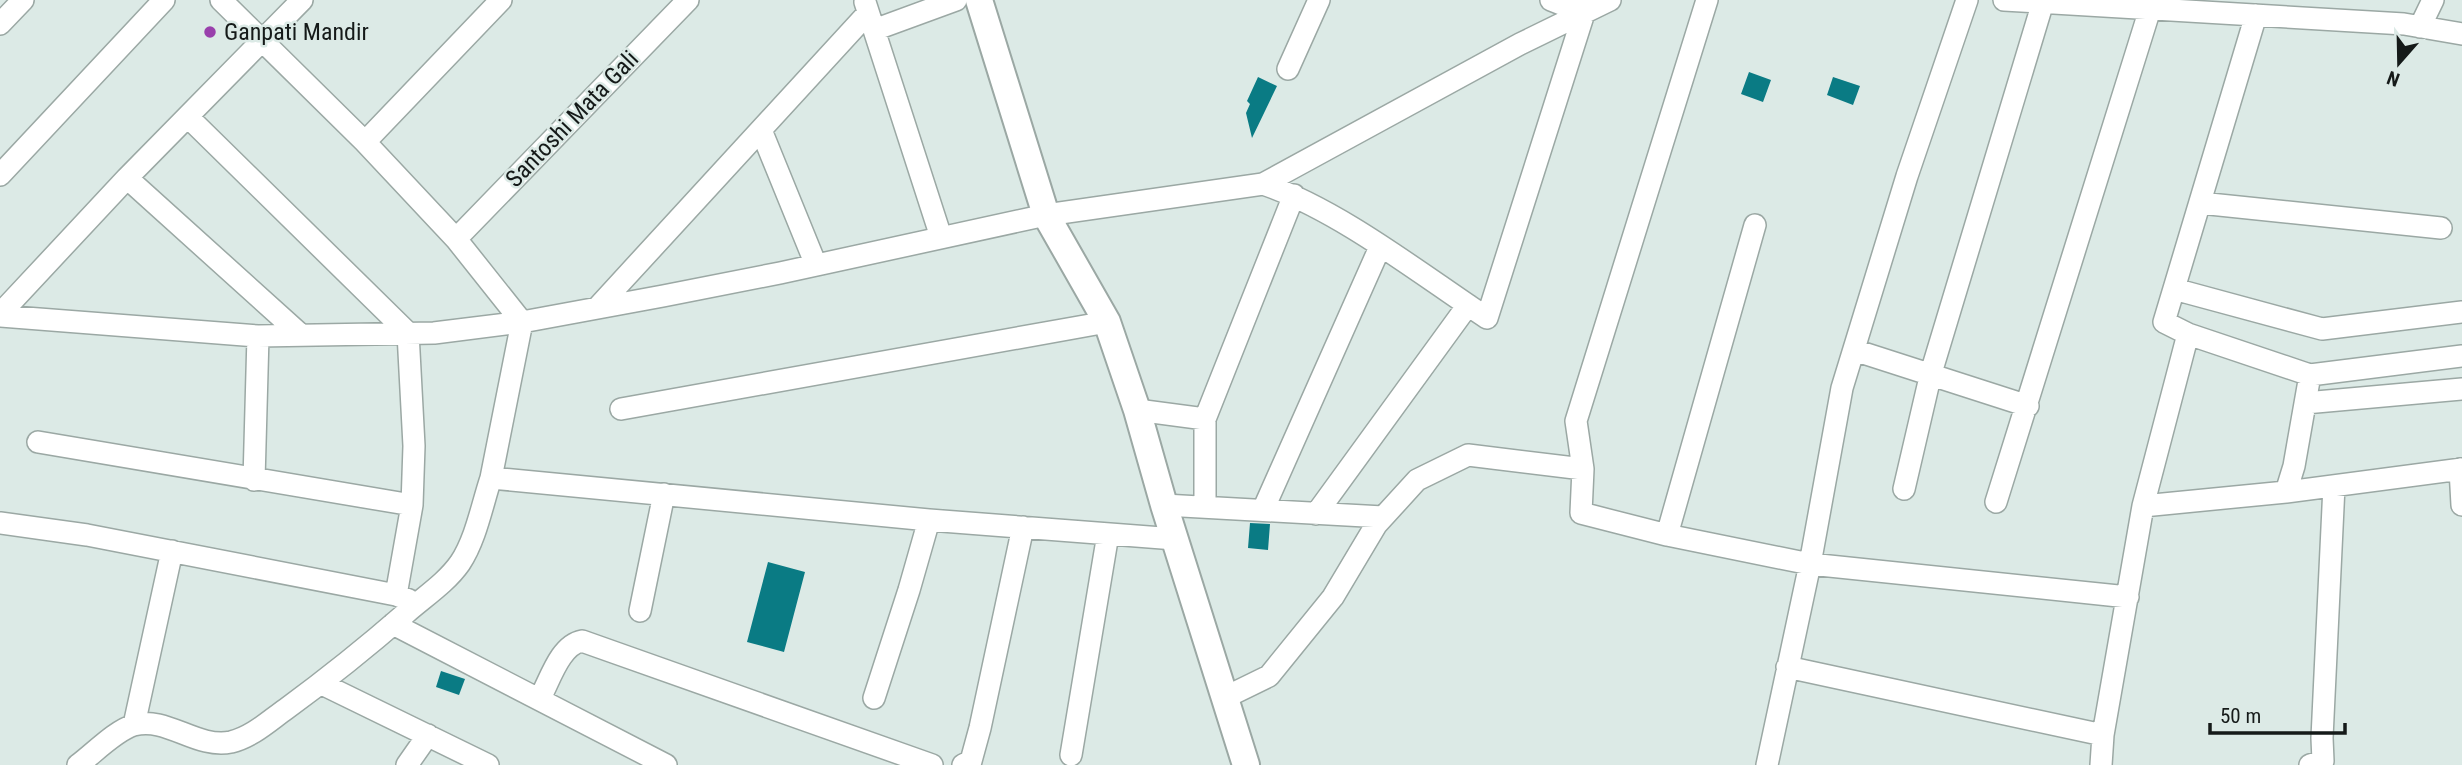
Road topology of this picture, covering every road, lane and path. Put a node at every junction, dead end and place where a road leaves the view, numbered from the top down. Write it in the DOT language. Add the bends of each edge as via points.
graph roads {
  1 [pos="23,0"];
  2 [pos="164,0"];
  3 [pos="221,0"];
  4 [pos="302,0"];
  5 [pos="501,0"];
  6 [pos="688,0"];
  7 [pos="956,0"];
  8 [pos="979,0"];
  9 [pos="1319,0"];
  10 [pos="1551,0"];
  11 [pos="1610,0"];
  12 [pos="1707,0"];
  13 [pos="1967,0"];
  14 [pos="2004,0"];
  15 [pos="2433,0"];
  16 [pos="2043,2"];
  17 [pos="1581,6"];
  18 [pos="2308,8"];
  19 [pos="2150,9"];
  20 [pos="869,14"];
  21 [pos="2256,15"];
  22 [pos="0,24"];
  23 [pos="2420,26"];
  24 [pos="2462,34"];
  25 [pos="262,41"];
  26 [pos="1288,69"];
  27 [pos="188,117"];
  28 [pos="761,130"];
  29 [pos="365,142"];
  30 [pos="0,175"];
  31 [pos="127,178"];
  32 [pos="1263,184"];
  33 [pos="1294,194"];
  34 [pos="2200,203"];
  35 [pos="1046,215"];
  36 [pos="1755,225"];
  37 [pos="2441,228"];
  38 [pos="941,237"];
  39 [pos="456,239"];
  40 [pos="1380,247"];
  41 [pos="816,265"];
  42 [pos="2174,289"];
  43 [pos="1468,305"];
  44 [pos="598,307"];
  45 [pos="2462,312"];
  46 [pos="0,315"];
  47 [pos="522,322"];
  48 [pos="1107,322"];
  49 [pos="408,333"];
  50 [pos="2188,334"];
  51 [pos="301,335"];
  52 [pos="258,336"];
  53 [pos="1854,350"];
  54 [pos="2462,356"];
  55 [pos="1931,373"];
  56 [pos="2310,375"];
  57 [pos="2462,390"];
  58 [pos="2305,403"];
  59 [pos="2028,406"];
  60 [pos="621,409"];
  61 [pos="1136,410"];
  62 [pos="1205,419"];
  63 [pos="38,442"];
  64 [pos="1583,469"];
  65 [pos="2461,469"];
  66 [pos="491,478"];
  67 [pos="254,480"];
  68 [pos="2334,486"];
  69 [pos="1904,489"];
  70 [pos="2286,492"];
  71 [pos="664,494"];
  72 [pos="1996,502"];
  73 [pos="412,505"];
  74 [pos="1164,505"];
  75 [pos="2462,505"];
  76 [pos="2143,506"];
  77 [pos="1205,507"];
  78 [pos="1263,510"];
  79 [pos="1316,514"];
  80 [pos="1383,517"];
  81 [pos="929,520"];
  82 [pos="0,523"];
  83 [pos="1023,527"];
  84 [pos="1108,534"];
  85 [pos="1667,535"];
  86 [pos="1175,539"];
  87 [pos="172,551"];
  88 [pos="1810,564"];
  89 [pos="396,595"];
  90 [pos="2128,597"];
  91 [pos="417,603"];
  92 [pos="640,611"];
  93 [pos="393,624"];
  94 [pos="1787,667"];
  95 [pos="321,684"];
  96 [pos="540,698"];
  97 [pos="874,698"];
  98 [pos="1224,698"];
  99 [pos="134,725"];
  100 [pos="428,735"];
  101 [pos="2103,735"];
  102 [pos="1071,755"];
  103 [pos="78,765"];
  104 [pos="407,765"];
  105 [pos="488,765"];
  106 [pos="666,765"];
  107 [pos="932,765"];
  108 [pos="963,765"];
  109 [pos="1246,765"];
  110 [pos="1767,765"];
  111 [pos="2101,765"];
  112 [pos="2310,765"];
  1 -- 22 [label="street"];
  2 -- 30 [label="street"];
  3 -- 25 [label="street"];
  4 -- 25 [label="street"];
  5 -- 29 [label="street"];
  6 -- 39 [label="street, Santoshi Mata Gali"];
  7 -- 20 [label="street"];
  8 -- 35 [label="street"];
  9 -- 26 [label="street"];
  10 -- 17 [label="street"];
  11 -- 17 [label="street"];
  12 -- 64 [label="street" via="1576,421"];
  13 -- 53 [label="street"];
  14 -- 16 [label="street"];
  15 -- 23 [label="street"];
  16 -- 19 [label="street"];
  16 -- 55 [label="street"];
  17 -- 32 [label="street" via="1521,44"];
  17 -- 43 [label="street" via="1487,318"];
  18 -- 21 [label="street"];
  18 -- 23 [label="street"];
  19 -- 21 [label="street"];
  19 -- 59 [label="street"];
  20 -- 28 [label="street"];
  20 -- 38 [label="street"];
  21 -- 34 [label="street"];
  23 -- 24 [label="street"];
  25 -- 27 [label="street"];
  25 -- 29 [label="street"];
  27 -- 31 [label="street"];
  27 -- 49 [label="street"];
  28 -- 41 [label="street"];
  28 -- 44 [label="street"];
  29 -- 39 [label="street"];
  31 -- 46 [label="street"];
  31 -- 51 [label="street"];
  32 -- 33 [label="street"];
  32 -- 35 [label="street"];
  33 -- 40 [label="street"];
  33 -- 62 [label="street"];
  34 -- 37 [label="street"];
  34 -- 42 [label="street"];
  35 -- 38 [label="street"];
  35 -- 48 [label="street"];
  36 -- 85 [label="street"];
  38 -- 41 [label="street"];
  39 -- 47 [label="street"];
  40 -- 43 [label="street"];
  40 -- 78 [label="street"];
  41 -- 44 [label="street"];
  42 -- 45 [label="street" via="2322,329"];
  42 -- 50 [label="street" via="2164,322"];
  43 -- 79 [label="street"];
  44 -- 47 [label="street"];
  46 -- 52 [label="street"];
  47 -- 49 [label="street"];
  47 -- 66 [label="street"];
  48 -- 60 [label="street"];
  48 -- 61 [label="street"];
  49 -- 51 [label="street"];
  49 -- 73 [label="street"];
  50 -- 56 [label="street"];
  50 -- 76 [label="street"];
  51 -- 52 [label="street"];
  52 -- 67 [label="street"];
  53 -- 55 [label="street"];
  53 -- 88 [label="street" via="1842,388"];
  54 -- 56 [label="street"];
  55 -- 59 [label="street"];
  55 -- 69 [label="street"];
  56 -- 58 [label="street"];
  57 -- 58 [label="street"];
  58 -- 70 [label="street"];
  59 -- 72 [label="street"];
  61 -- 62 [label="street"];
  61 -- 74 [label="street"];
  62 -- 77 [label="street"];
  63 -- 67 [label="street"];
  64 -- 80 [label="street" via="1468,455 1417,480"];
  64 -- 85 [label="street" via="1581,513"];
  65 -- 68 [label="street"];
  65 -- 75 [label="street"];
  66 -- 71 [label="street"];
  66 -- 91 [label="street" via="460,563"];
  67 -- 73 [label="street"];
  68 -- 70 [label="street"];
  68 -- 112 [label="street" via="2323,761"];
  70 -- 76 [label="street"];
  71 -- 81 [label="street"];
  71 -- 92 [label="street"];
  73 -- 89 [label="street"];
  74 -- 77 [label="street"];
  74 -- 86 [label="street"];
  76 -- 90 [label="street"];
  77 -- 78 [label="street"];
  78 -- 79 [label="street"];
  79 -- 80 [label="street"];
  80 -- 98 [label="street" via="1333,597 1269,676"];
  81 -- 83 [label="street"];
  81 -- 97 [label="street"];
  82 -- 87 [label="street"];
  83 -- 84 [label="street"];
  83 -- 108 [label="street" via="980,728 971,761"];
  84 -- 86 [label="street"];
  84 -- 102 [label="street"];
  85 -- 88 [label="street"];
  86 -- 98 [label="street"];
  87 -- 89 [label="street"];
  87 -- 99 [label="street"];
  88 -- 90 [label="street"];
  88 -- 94 [label="street"];
  89 -- 91 [label="street"];
  90 -- 101 [label="street"];
  91 -- 93 [label="street"];
  93 -- 95 [label="street"];
  93 -- 96 [label="street"];
  94 -- 101 [label="street"];
  94 -- 110 [label="street"];
  95 -- 99 [label="street" via="236,741 219,744 166,727"];
  95 -- 100 [label="street"];
  96 -- 106 [label="street"];
  96 -- 107 [label="street" via="566,649 582,641"];
  98 -- 109 [label="street"];
  99 -- 103 [label="street"];
  100 -- 104 [label="street"];
  100 -- 105 [label="street"];
  101 -- 111 [label="street"];
}
